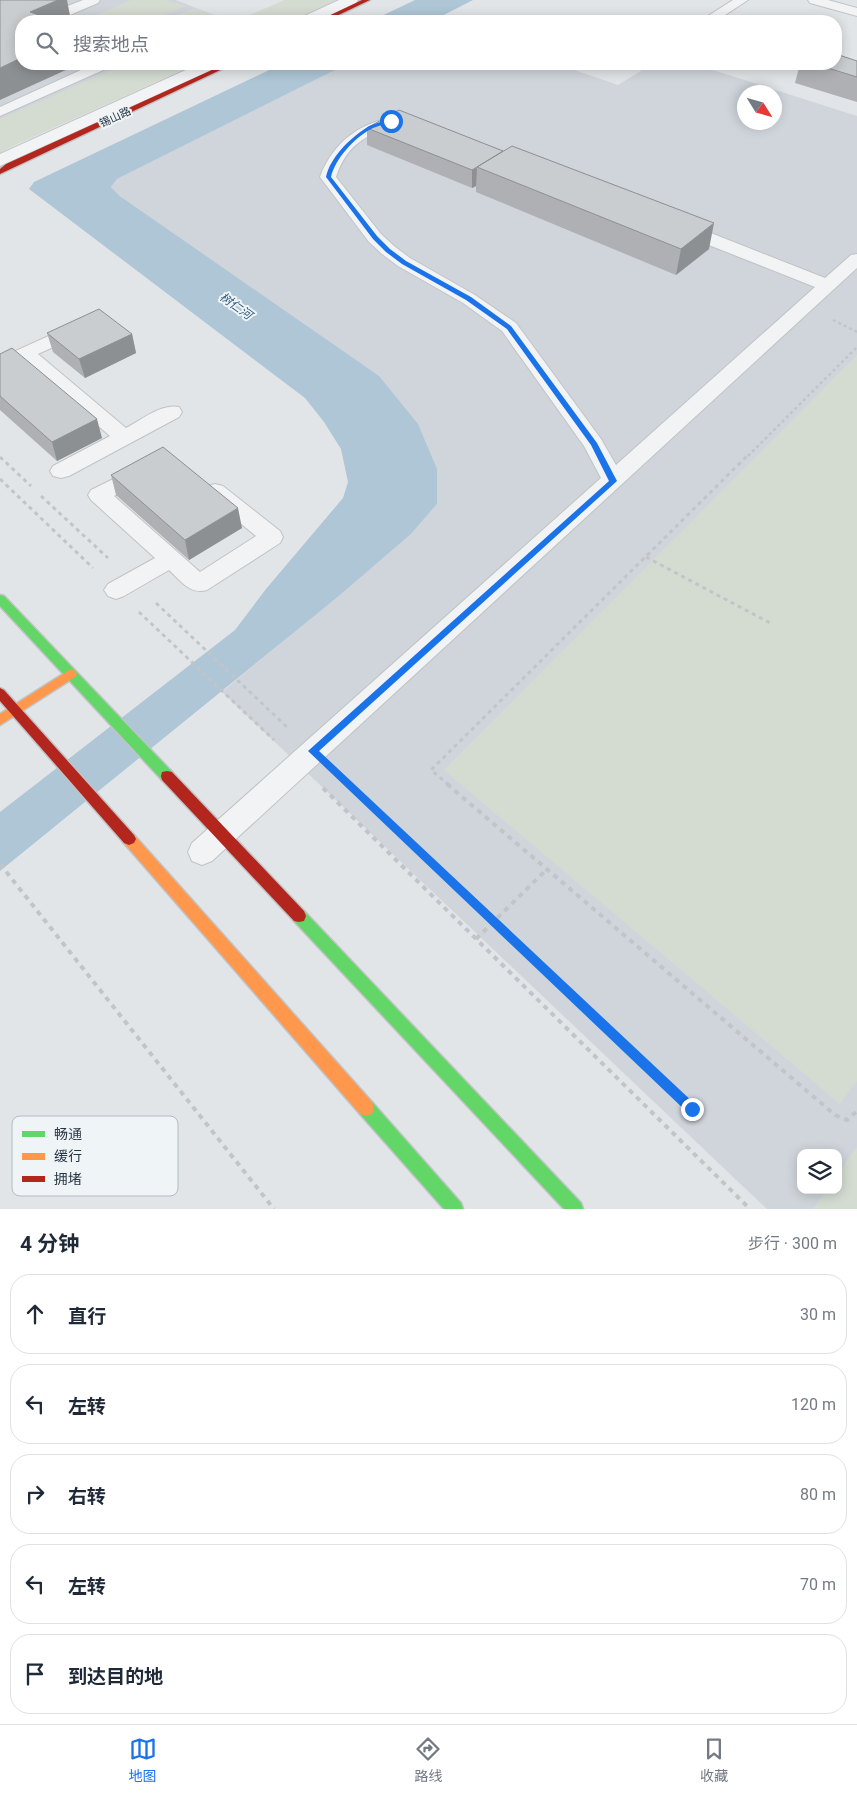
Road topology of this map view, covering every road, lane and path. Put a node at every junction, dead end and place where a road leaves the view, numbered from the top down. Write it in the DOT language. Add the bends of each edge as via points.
graph roads {
  1 [pos="94,0"];
  2 [pos="351,0"];
  3 [pos="367,0"];
  4 [pos="742,0"];
  5 [pos="814,0"];
  6 [pos="857,12"];
  7 [pos="60,14"];
  8 [pos="318,15"];
  9 [pos="335,15"];
  10 [pos="717,15"];
  11 [pos="92,70"];
  12 [pos="199,70"];
  13 [pos="217,70"];
  14 [pos="0,112"];
  15 [pos="412,123"];
  16 [pos="0,161"];
  17 [pos="0,172"];
  18 [pos="671,224"];
  19 [pos="857,259"];
  20 [pos="829,286"];
  21 [pos="75,330"];
  22 [pos="857,348"];
  23 [pos="25,353"];
  24 [pos="0,365"];
  25 [pos="172,412"];
  26 [pos="124,438"];
  27 [pos="0,457"];
  28 [pos="164,460"];
  29 [pos="62,471"];
  30 [pos="0,479"];
  31 [pos="203,481"];
  32 [pos="613,481"];
  33 [pos="646,557"];
  34 [pos="171,559"];
  35 [pos="124,586"];
  36 [pos="0,599"];
  37 [pos="770,623"];
  38 [pos="71,674"];
  39 [pos="0,693"];
  40 [pos="15,710"];
  41 [pos="0,720"];
  42 [pos="306,758"];
  43 [pos="222,834"];
  44 [pos="202,852"];
  45 [pos="0,864"];
  46 [pos="547,869"];
  47 [pos="493,922"];
  48 [pos="476,939"];
  49 [pos="692,1109"];
  50 [pos="857,1111"];
  51 [pos="274,1209"];
  52 [pos="455,1209"];
  53 [pos="575,1209"];
  54 [pos="750,1209"];
  1 -- 7 [label="lane"];
  2 -- 8 [label="street"];
  3 -- 9 [label="main road"];
  4 -- 10 [label="lane"];
  5 -- 6 [label="lane"];
  11 -- 14 [label="lane"];
  12 -- 16 [label="street, 锡山路"];
  13 -- 17 [label="main road, 锡山路"];
  15 -- 32 [label="lane" via="391,121 369,128 341,152 328,177 388,250 509,328 594,444"];
  18 -- 20 [label="lane"];
  19 -- 20 [label="lane"];
  20 -- 32 [label="lane"];
  21 -- 23 [label="lane"];
  22 -- 33 [label="path"];
  23 -- 24 [label="lane"];
  23 -- 26 [label="lane"];
  25 -- 26 [label="lane"];
  26 -- 29 [label="lane"];
  27 -- 35 [label="path"];
  28 -- 34 [label="lane" via="99,496"];
  30 -- 35 [label="path"];
  31 -- 34 [label="lane" via="272,537 199,584"];
  32 -- 42 [label="lane"];
  33 -- 37 [label="path"];
  33 -- 46 [label="path" via="430,770"];
  34 -- 35 [label="lane"];
  35 -- 42 [label="path"];
  35 -- 42 [label="path"];
  36 -- 38 [label="main road"];
  38 -- 40 [label="main road"];
  38 -- 43 [label="main road"];
  39 -- 40 [label="main road"];
  40 -- 41 [label="main road"];
  40 -- 52 [label="main road"];
  42 -- 43 [label="lane"];
  42 -- 47 [label="path"];
  42 -- 48 [label="path"];
  43 -- 44 [label="lane"];
  43 -- 53 [label="main road"];
  45 -- 51 [label="path"];
  46 -- 47 [label="path"];
  46 -- 50 [label="path" via="835,1115 847,1120"];
  47 -- 48 [label="path"];
  47 -- 49 [label="path"];
  48 -- 54 [label="path"];
}
